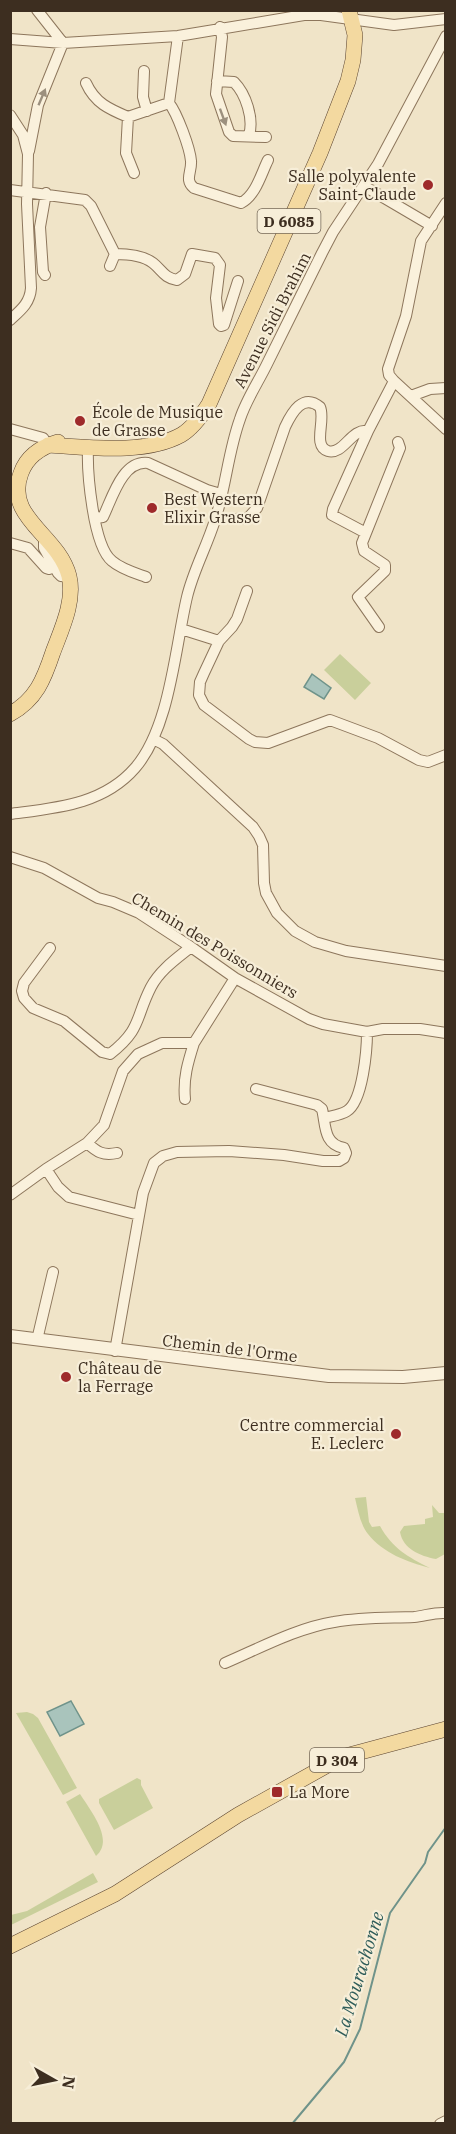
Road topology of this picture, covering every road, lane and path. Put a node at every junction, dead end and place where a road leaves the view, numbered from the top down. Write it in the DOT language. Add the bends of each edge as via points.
graph roads {
  1 [pos="37,10"];
  2 [pos="446,13"];
  3 [pos="351,14"];
  4 [pos="446,19"];
  5 [pos="428,21"];
  6 [pos="408,24"];
  7 [pos="220,27"];
  8 [pos="445,32"];
  9 [pos="178,36"];
  10 [pos="10,39"];
  11 [pos="63,42"];
  12 [pos="144,71"];
  13 [pos="217,81"];
  14 [pos="86,82"];
  15 [pos="169,103"];
  16 [pos="147,111"];
  17 [pos="10,115"];
  18 [pos="128,117"];
  19 [pos="249,135"];
  20 [pos="266,137"];
  21 [pos="28,154"];
  22 [pos="268,160"];
  23 [pos="134,173"];
  24 [pos="364,186"];
  25 [pos="10,190"];
  26 [pos="27,191"];
  27 [pos="46,193"];
  28 [pos="446,203"];
  29 [pos="432,226"];
  30 [pos="115,254"];
  31 [pos="110,266"];
  32 [pos="45,275"];
  33 [pos="238,281"];
  34 [pos="10,320"];
  35 [pos="394,381"];
  36 [pos="446,388"];
  37 [pos="213,392"];
  38 [pos="411,396"];
  39 [pos="10,429"];
  40 [pos="446,429"];
  41 [pos="368,431"];
  42 [pos="135,439"];
  43 [pos="398,442"];
  44 [pos="48,445"];
  45 [pos="88,448"];
  46 [pos="221,494"];
  47 [pos="96,518"];
  48 [pos="236,519"];
  49 [pos="366,533"];
  50 [pos="44,534"];
  51 [pos="10,543"];
  52 [pos="55,567"];
  53 [pos="69,577"];
  54 [pos="147,577"];
  55 [pos="247,591"];
  56 [pos="379,627"];
  57 [pos="181,629"];
  58 [pos="219,641"];
  59 [pos="10,714"];
  60 [pos="153,739"];
  61 [pos="446,755"];
  62 [pos="10,814"];
  63 [pos="10,857"];
  64 [pos="190,947"];
  65 [pos="50,948"];
  66 [pos="446,966"];
  67 [pos="235,978"];
  68 [pos="367,1032"];
  69 [pos="446,1033"];
  70 [pos="194,1042"];
  71 [pos="256,1089"];
  72 [pos="185,1099"];
  73 [pos="324,1118"];
  74 [pos="87,1143"];
  75 [pos="117,1153"];
  76 [pos="45,1169"];
  77 [pos="10,1195"];
  78 [pos="139,1215"];
  79 [pos="53,1272"];
  80 [pos="10,1336"];
  81 [pos="37,1340"];
  82 [pos="115,1351"];
  83 [pos="446,1373"];
  84 [pos="446,1613"];
  85 [pos="225,1663"];
  86 [pos="446,1729"];
  87 [pos="177,1853"];
  88 [pos="10,1937"];
  89 [pos="10,1946"];
  90 [pos="446,2121"];
  91 [pos="440,2124"];
  1 -- 11 [label="street"];
  2 -- 5 [label="street"];
  3 -- 6 [label="street" via="394,25"];
  3 -- 7 [label="street" via="304,15"];
  3 -- 37 [label="main road, D 6085" via="355,47 348,81"];
  4 -- 5 [label="street"];
  5 -- 6 [label="street"];
  6 -- 8 [label="street" via="439,26"];
  7 -- 9 [label="street"];
  7 -- 13 [label="street"];
  8 -- 24 [label="street, Avenue Sidi Brahim"];
  9 -- 11 [label="street"];
  9 -- 15 [label="street"];
  10 -- 11 [label="street"];
  21 -- 11 [label="street, one-way" via="38,105"];
  12 -- 16 [label="street"];
  13 -- 19 [label="street" via="234,82 239,87 251,119"];
  13 -- 19 [label="street, one-way" via="216,94 229,132 233,136"];
  14 -- 18 [label="street" via="103,106"];
  15 -- 16 [label="street"];
  15 -- 22 [label="street" via="192,160 188,178 194,188 241,203 252,194"];
  16 -- 18 [label="street"];
  17 -- 21 [label="street" via="23,135"];
  18 -- 23 [label="street" via="126,153"];
  19 -- 20 [label="street"];
  21 -- 26 [label="street"];
  24 -- 29 [label="street"];
  24 -- 46 [label="street, Avenue Sidi Brahim" via="322,253 240,417"];
  25 -- 26 [label="street"];
  26 -- 27 [label="street"];
  26 -- 34 [label="street" via="30,297"];
  27 -- 30 [label="street" via="88,202"];
  27 -- 32 [label="street" via="40,227"];
  28 -- 29 [label="street"];
  29 -- 35 [label="street" via="422,241 406,316 388,369"];
  30 -- 31 [label="street"];
  30 -- 33 [label="street" via="146,259 166,277 177,280 185,274 192,254 215,258 220,265 216,298 221,326 228,318"];
  35 -- 38 [label="street"];
  35 -- 41 [label="street"];
  36 -- 38 [label="street"];
  37 -- 42 [label="main road, D 6085" via="178,429"];
  37 -- 45 [label="main road, D 6085" via="202,414 170,440 138,447"];
  38 -- 40 [label="street"];
  39 -- 44 [label="street" via="43,438"];
  41 -- 48 [label="street" via="358,432 340,448 323,449 320,407 311,402 301,404 285,427 256,508 248,518"];
  41 -- 49 [label="street" via="332,515"];
  42 -- 44 [label="main road, D 6085" via="71,439"];
  42 -- 45 [label="main road" via="90,443"];
  43 -- 49 [label="street" via="400,448"];
  44 -- 45 [label="main road, D 6085"];
  44 -- 50 [label="main road, D 6085" via="27,460 17,486 20,505"];
  45 -- 47 [label="street" via="90,494"];
  46 -- 47 [label="street" via="140,462 127,470 102,517"];
  46 -- 57 [label="street, Avenue Sidi Brahim"];
  47 -- 54 [label="street" via="107,556"];
  49 -- 56 [label="street" via="364,551 386,568 359,594 358,600"];
  50 -- 52 [label="street" via="44,548"];
  50 -- 53 [label="main road, D 6085" via="60,554"];
  51 -- 52 [label="street" via="28,548 46,568"];
  52 -- 53 [label="street" via="61,576"];
  53 -- 59 [label="main road, D 6085" via="67,613 43,681 23,707"];
  55 -- 58 [label="street" via="237,619"];
  57 -- 58 [label="street"];
  57 -- 60 [label="street, Avenue Sidi Brahim"];
  58 -- 61 [label="street" via="200,682 201,701 255,742 268,743 330,720 378,738 418,760 428,762"];
  60 -- 62 [label="street, Avenue Sidi Brahim" via="124,779 88,800 61,808"];
  60 -- 66 [label="street" via="164,744 253,827 263,845 266,893 277,913 295,931 346,951"];
  63 -- 64 [label="street, Chemin des Poissonniers" via="44,868 98,898 139,913"];
  64 -- 65 [label="street" via="160,973 136,1027 110,1053 102,1052 64,1022 33,1008 24,998 24,983"];
  64 -- 67 [label="street, Chemin des Poissonniers"];
  67 -- 68 [label="street, Chemin des Poissonniers" via="309,1019"];
  67 -- 70 [label="street"];
  68 -- 69 [label="street, Chemin des Poissonniers" via="420,1029"];
  68 -- 73 [label="street" via="364,1067 354,1104 349,1110"];
  70 -- 72 [label="street" via="183,1086"];
  70 -- 74 [label="street" via="162,1043 138,1054 123,1071 104,1125"];
  71 -- 73 [label="street" via="317,1106"];
  73 -- 78 [label="street" via="325,1132 346,1153 339,1161 229,1151 177,1152 154,1163"];
  74 -- 75 [label="street" via="96,1152"];
  74 -- 76 [label="street"];
  76 -- 77 [label="street"];
  76 -- 78 [label="street" via="69,1197"];
  78 -- 82 [label="street"];
  79 -- 81 [label="street"];
  80 -- 81 [label="street, Chemin de l'Orme"];
  81 -- 82 [label="street, Chemin de l'Orme"];
  82 -- 83 [label="street, Chemin de l'Orme" via="329,1376"];
  84 -- 85 [label="street" via="331,1622"];
  86 -- 87 [label="main road, D 304" via="342,1757"];
  87 -- 88 [label="main road, D 304"];
  87 -- 89 [label="main road, D 304" via="114,1894"];
  90 -- 91 [label="street"];
}
